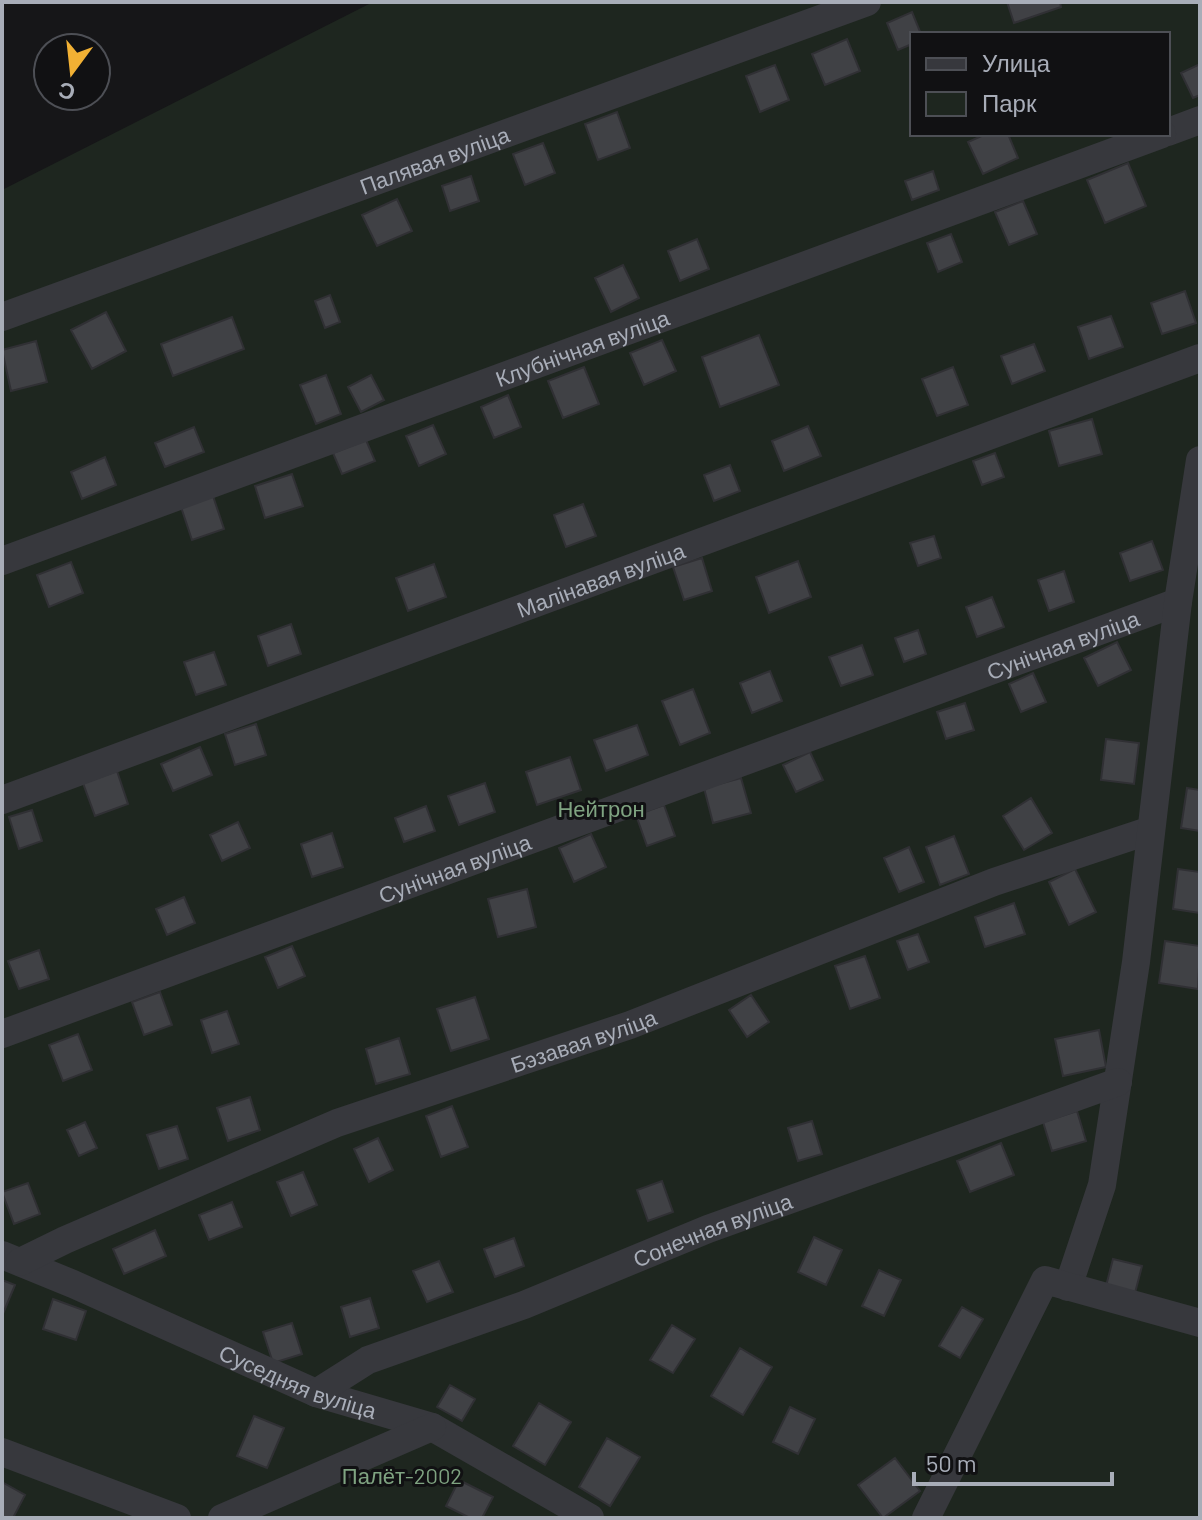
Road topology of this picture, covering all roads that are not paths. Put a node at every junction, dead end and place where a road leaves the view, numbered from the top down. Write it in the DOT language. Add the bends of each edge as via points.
graph roads {
  1 [pos="867,2"];
  2 [pos="1200,120"];
  3 [pos="1170,131"];
  4 [pos="1157,136"];
  5 [pos="2,317"];
  6 [pos="1200,358"];
  7 [pos="1200,460"];
  8 [pos="2,561"];
  9 [pos="1178,602"];
  10 [pos="2,800"];
  11 [pos="1151,830"];
  12 [pos="2,1034"];
  13 [pos="1118,1082"];
  14 [pos="11,1259"];
  15 [pos="1068,1287"];
  16 [pos="1200,1323"];
  17 [pos="316,1393"];
  18 [pos="432,1427"];
  19 [pos="2,1452"];
  20 [pos="177,1518"];
  21 [pos="222,1518"];
  22 [pos="590,1518"];
  23 [pos="926,1518"];
  1 -- 5 [label="street, Палявая вуліца"];
  2 -- 3 [label="street"];
  4 -- 8 [label="street, Клубнічная вуліца"];
  6 -- 10 [label="street, Малінавая вуліца"];
  7 -- 9 [label="street"];
  9 -- 11 [label="street"];
  9 -- 12 [label="street, Сунічная вуліца"];
  11 -- 13 [label="street"];
  11 -- 14 [label="street, Бэзавая вуліца" via="994,882 630,1025 337,1123"];
  13 -- 15 [label="street" via="1102,1185"];
  13 -- 17 [label="street, Сонечная вуліца" via="708,1229 524,1305 368,1360"];
  14 -- 17 [label="street, Суседняя вуліца"];
  15 -- 16 [label="street"];
  15 -- 23 [label="street" via="1045,1280"];
  17 -- 18 [label="street, Суседняя вуліца"];
  18 -- 21 [label="street"];
  18 -- 22 [label="street, Суседняя вуліца"];
  19 -- 20 [label="street"];
}
